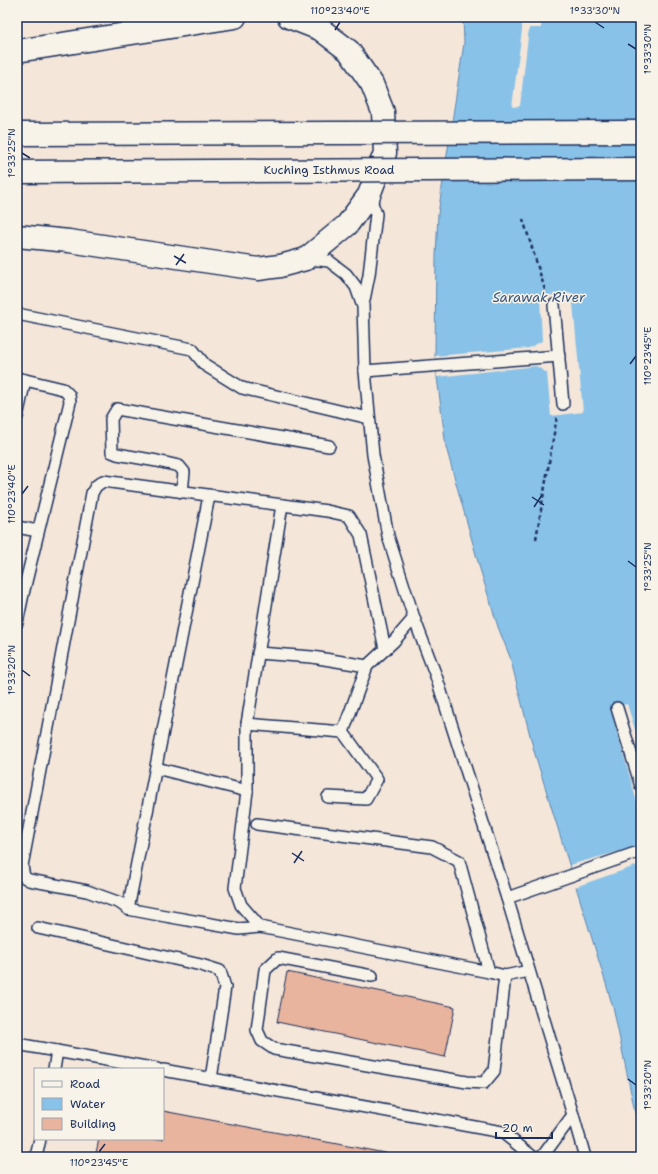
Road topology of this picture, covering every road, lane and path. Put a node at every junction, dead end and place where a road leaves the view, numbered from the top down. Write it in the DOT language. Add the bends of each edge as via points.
graph roads {
  1 [pos="235,17"];
  2 [pos="288,17"];
  3 [pos="163,22"];
  4 [pos="17,51"];
  5 [pos="641,132"];
  6 [pos="17,134"];
  7 [pos="641,169"];
  8 [pos="17,172"];
  9 [pos="370,195"];
  10 [pos="523,219"];
  11 [pos="17,236"];
  12 [pos="306,258"];
  13 [pos="547,295"];
  14 [pos="363,305"];
  15 [pos="554,305"];
  16 [pos="17,314"];
  17 [pos="559,356"];
  18 [pos="365,372"];
  19 [pos="21,379"];
  20 [pos="563,404"];
  21 [pos="557,416"];
  22 [pos="17,417"];
  23 [pos="369,418"];
  24 [pos="330,446"];
  25 [pos="182,492"];
  26 [pos="209,496"];
  27 [pos="282,505"];
  28 [pos="17,527"];
  29 [pos="38,531"];
  30 [pos="536,539"];
  31 [pos="20,590"];
  32 [pos="414,618"];
  33 [pos="17,623"];
  34 [pos="386,649"];
  35 [pos="258,653"];
  36 [pos="367,666"];
  37 [pos="617,708"];
  38 [pos="247,724"];
  39 [pos="343,732"];
  40 [pos="156,768"];
  41 [pos="641,786"];
  42 [pos="247,790"];
  43 [pos="328,797"];
  44 [pos="257,824"];
  45 [pos="641,851"];
  46 [pos="506,898"];
  47 [pos="128,909"];
  48 [pos="260,927"];
  49 [pos="38,928"];
  50 [pos="529,971"];
  51 [pos="490,972"];
  52 [pos="372,976"];
  53 [pos="505,976"];
  54 [pos="17,1044"];
  55 [pos="57,1051"];
  56 [pos="54,1068"];
  57 [pos="151,1068"];
  58 [pos="164,1070"];
  59 [pos="211,1079"];
  60 [pos="573,1115"];
  61 [pos="40,1140"];
  62 [pos="36,1157"];
  63 [pos="533,1157"];
  64 [pos="542,1157"];
  65 [pos="584,1157"];
  1 -- 3 [label="main road"];
  2 -- 9 [label="main road" via="320,29 349,51 372,84 383,112 385,153"];
  3 -- 4 [label="main road"];
  5 -- 6 [label="main road, bridge"];
  7 -- 8 [label="main road, Kuching Isthmus Road, bridge"];
  9 -- 12 [label="main road" via="347,225"];
  9 -- 14 [label="lane" via="376,214"];
  10 -- 13 [label="path"];
  11 -- 12 [label="main road" via="69,241 258,269"];
  12 -- 14 [label="lane" via="329,261 346,274 356,287"];
  14 -- 18 [label="lane"];
  15 -- 17 [label="lane"];
  16 -- 23 [label="lane" via="192,349 205,365 242,388"];
  17 -- 18 [label="lane"];
  17 -- 20 [label="lane"];
  18 -- 23 [label="lane"];
  19 -- 22 [label="lane"];
  19 -- 29 [label="lane" via="63,389 69,395 70,402"];
  21 -- 30 [label="path"];
  23 -- 32 [label="lane" via="388,536"];
  24 -- 25 [label="lane" via="117,409 111,419 112,452 179,466 184,472"];
  25 -- 26 [label="lane"];
  25 -- 47 [label="lane" via="103,481 92,493 22,866 24,877 29,880 87,891"];
  26 -- 27 [label="lane"];
  26 -- 40 [label="lane"];
  27 -- 34 [label="lane" via="349,516 361,535"];
  27 -- 35 [label="lane"];
  28 -- 29 [label="lane"];
  29 -- 31 [label="lane"];
  31 -- 33 [label="lane"];
  32 -- 34 [label="lane"];
  32 -- 46 [label="lane" via="436,676"];
  34 -- 36 [label="lane"];
  35 -- 36 [label="lane" via="312,657"];
  35 -- 38 [label="lane"];
  36 -- 39 [label="lane"];
  37 -- 41 [label="lane"];
  38 -- 39 [label="lane"];
  38 -- 42 [label="lane"];
  39 -- 43 [label="lane" via="377,779 366,799"];
  40 -- 42 [label="lane"];
  40 -- 47 [label="lane"];
  42 -- 48 [label="lane" via="235,888 241,905"];
  44 -- 51 [label="lane" via="432,847 459,861"];
  45 -- 46 [label="lane"];
  46 -- 50 [label="lane"];
  47 -- 48 [label="lane" via="239,929"];
  48 -- 51 [label="lane"];
  49 -- 59 [label="lane" via="220,971 225,988"];
  50 -- 53 [label="lane"];
  50 -- 60 [label="lane"];
  51 -- 53 [label="lane"];
  52 -- 53 [label="lane" via="278,958 265,970 257,1030 262,1041 274,1049 484,1083 494,1071"];
  54 -- 55 [label="lane"];
  55 -- 56 [label="lane"];
  55 -- 57 [label="lane"];
  58 -- 59 [label="lane"];
  59 -- 63 [label="lane" via="502,1132"];
  60 -- 64 [label="lane"];
  60 -- 65 [label="lane"];
  61 -- 62 [label="lane"];
}
